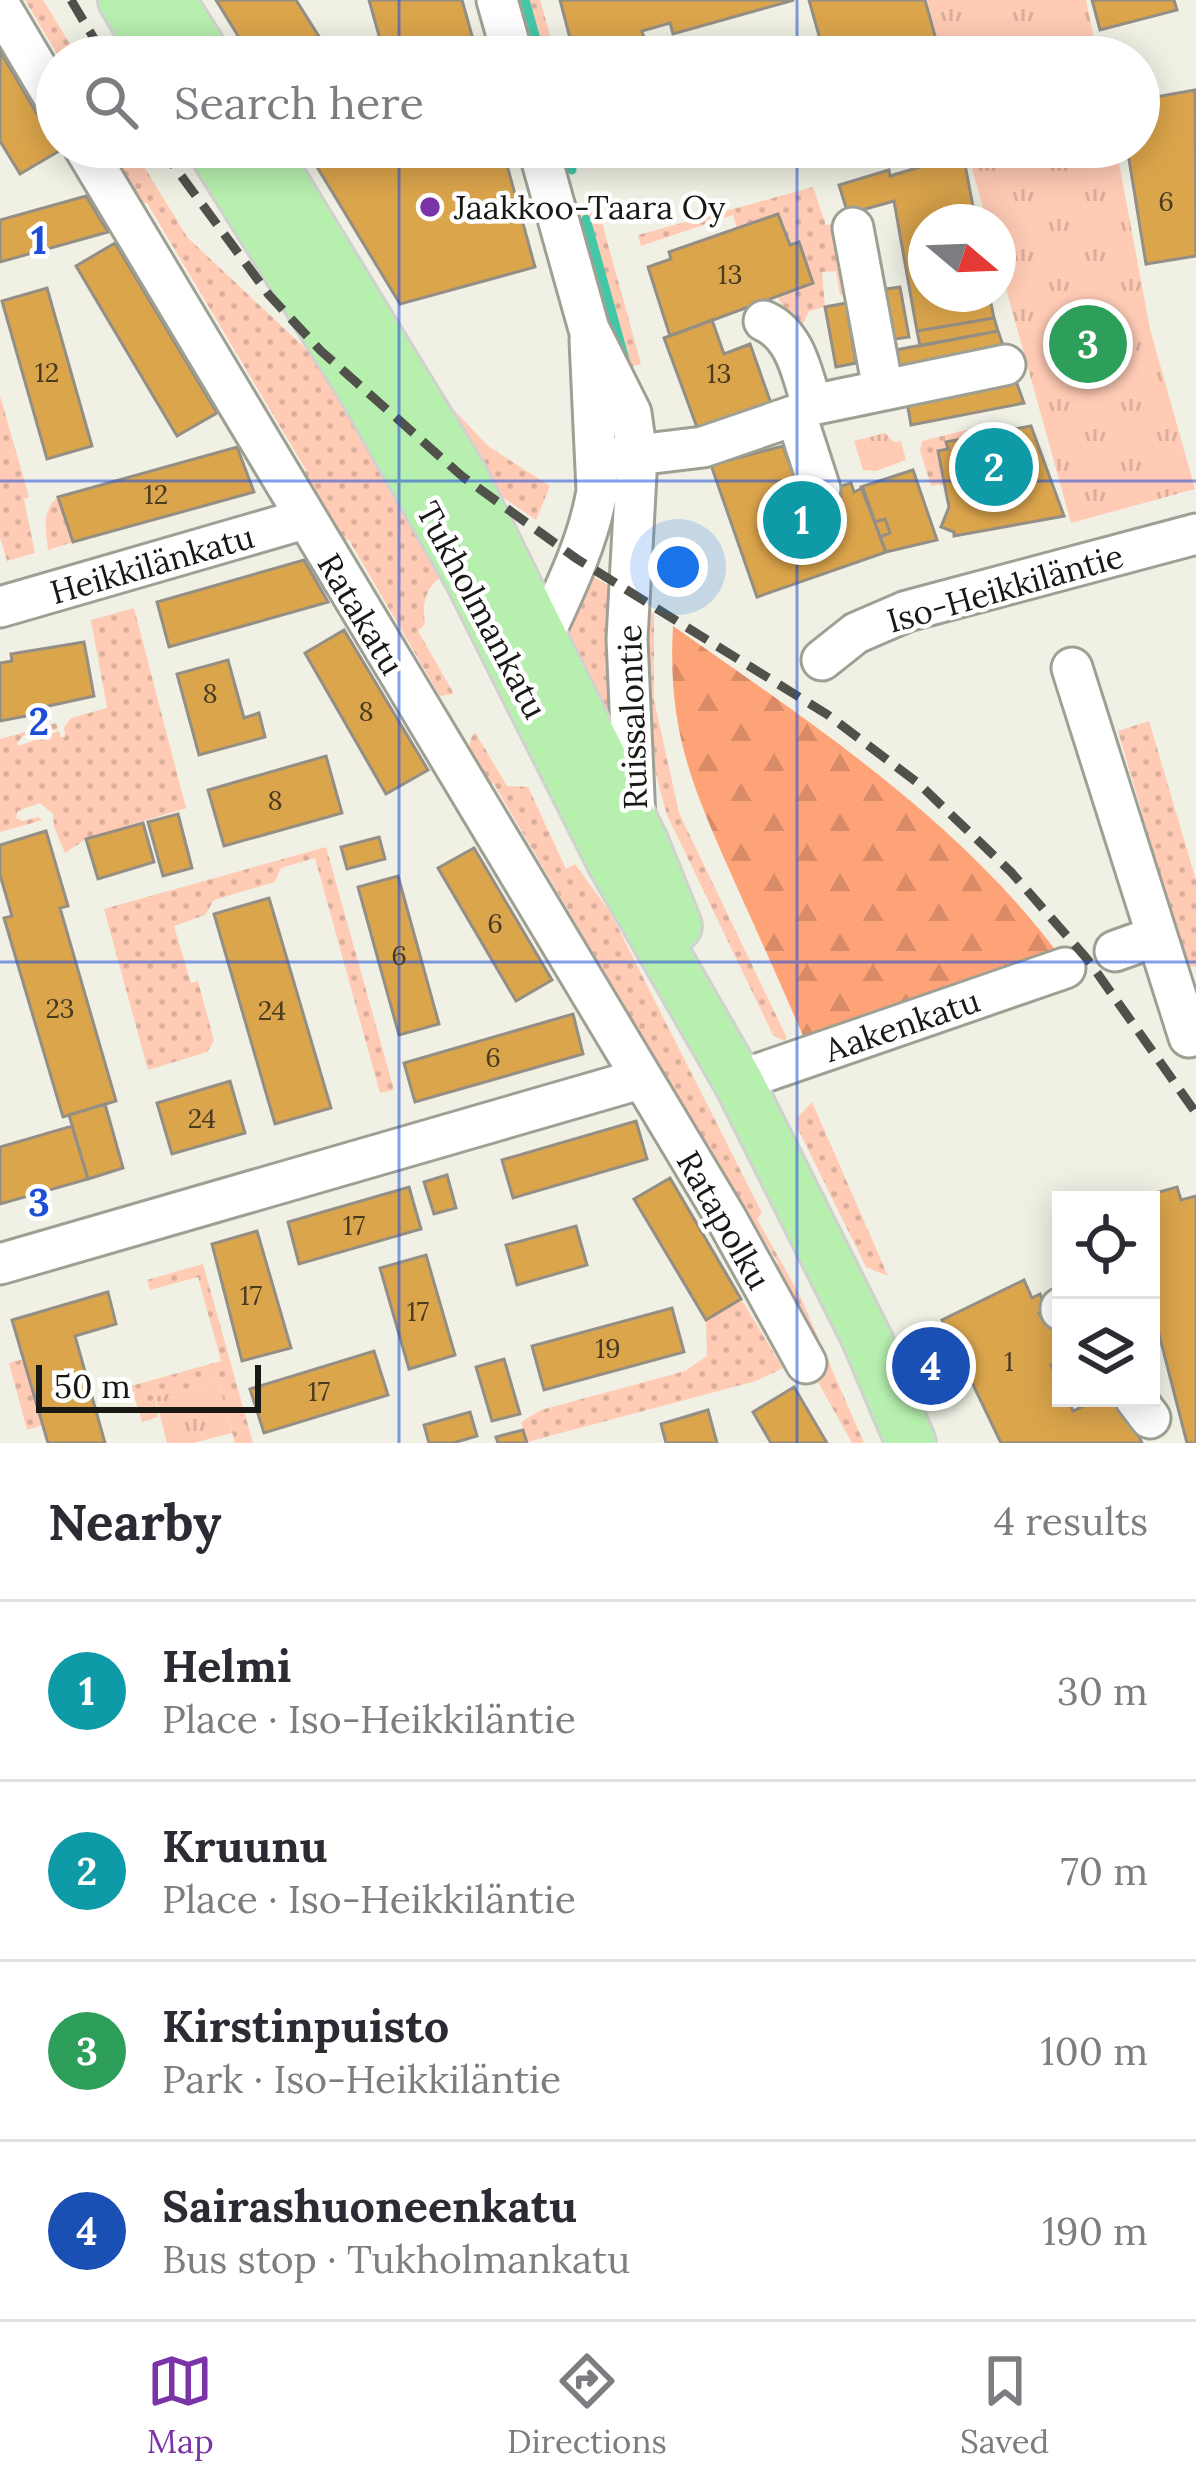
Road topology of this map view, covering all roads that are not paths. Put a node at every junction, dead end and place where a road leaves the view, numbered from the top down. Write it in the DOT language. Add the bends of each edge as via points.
graph roads {
  1 [pos="123,0"];
  2 [pos="170,0"];
  3 [pos="497,0"];
  4 [pos="0,6"];
  5 [pos="144,36"];
  6 [pos="193,36"];
  7 [pos="507,36"];
  8 [pos="36,67"];
  9 [pos="96,168"];
  10 [pos="224,168"];
  11 [pos="275,168"];
  12 [pos="544,168"];
  13 [pos="853,229"];
  14 [pos="764,321"];
  15 [pos="590,329"];
  16 [pos="1005,365"];
  17 [pos="883,389"];
  18 [pos="804,410"];
  19 [pos="637,456"];
  20 [pos="595,459"];
  21 [pos="820,489"];
  22 [pos="304,519"];
  23 [pos="1196,534"];
  24 [pos="0,607"];
  25 [pos="542,637"];
  26 [pos="822,660"];
  27 [pos="1072,668"];
  28 [pos="522,684"];
  29 [pos="635,826"];
  30 [pos="1157,936"];
  31 [pos="1115,951"];
  32 [pos="1065,968"];
  33 [pos="1189,1037"];
  34 [pos="640,1079"];
  35 [pos="738,1081"];
  36 [pos="0,1264"];
  37 [pos="806,1363"];
  38 [pos="911,1443"];
  1 -- 5 [label="main road"];
  2 -- 6 [label="main road"];
  3 -- 7 [label="street"];
  4 -- 8 [label="street"];
  9 -- 22 [label="street, Ratakatu"];
  10 -- 28 [label="main road, Tukholmankatu" via="362,388"];
  11 -- 25 [label="main road, Tukholmankatu" via="463,477"];
  12 -- 15 [label="street, Ruissalontie"];
  13 -- 17 [label="street"];
  14 -- 18 [label="street" via="796,356"];
  15 -- 19 [label="street, Ruissalontie" via="631,413"];
  15 -- 20 [label="street, Ruissalontie"];
  16 -- 17 [label="street"];
  17 -- 18 [label="street"];
  18 -- 19 [label="street" via="703,448"];
  18 -- 21 [label="street"];
  19 -- 20 [label="street"];
  19 -- 29 [label="street, Ruissalontie" via="627,638"];
  20 -- 25 [label="street, Ruissalontie" via="588,532"];
  22 -- 24 [label="street, Heikkilänkatu"];
  22 -- 34 [label="street, Ratakatu"];
  23 -- 26 [label="street, Iso-Heikkiläntie" via="907,611 856,633"];
  25 -- 28 [label="street, Ruissalontie"];
  25 -- 29 [label="main road, Tukholmankatu"];
  27 -- 30 [label="street"];
  28 -- 35 [label="main road, Tukholmankatu"];
  29 -- 35 [label="main road, Tukholmankatu"];
  30 -- 31 [label="street"];
  30 -- 33 [label="street"];
  32 -- 35 [label="street, Aakenkatu"];
  34 -- 36 [label="street"];
  34 -- 37 [label="street, Ratapolku"];
  35 -- 38 [label="main road, Tukholmankatu"];
}
